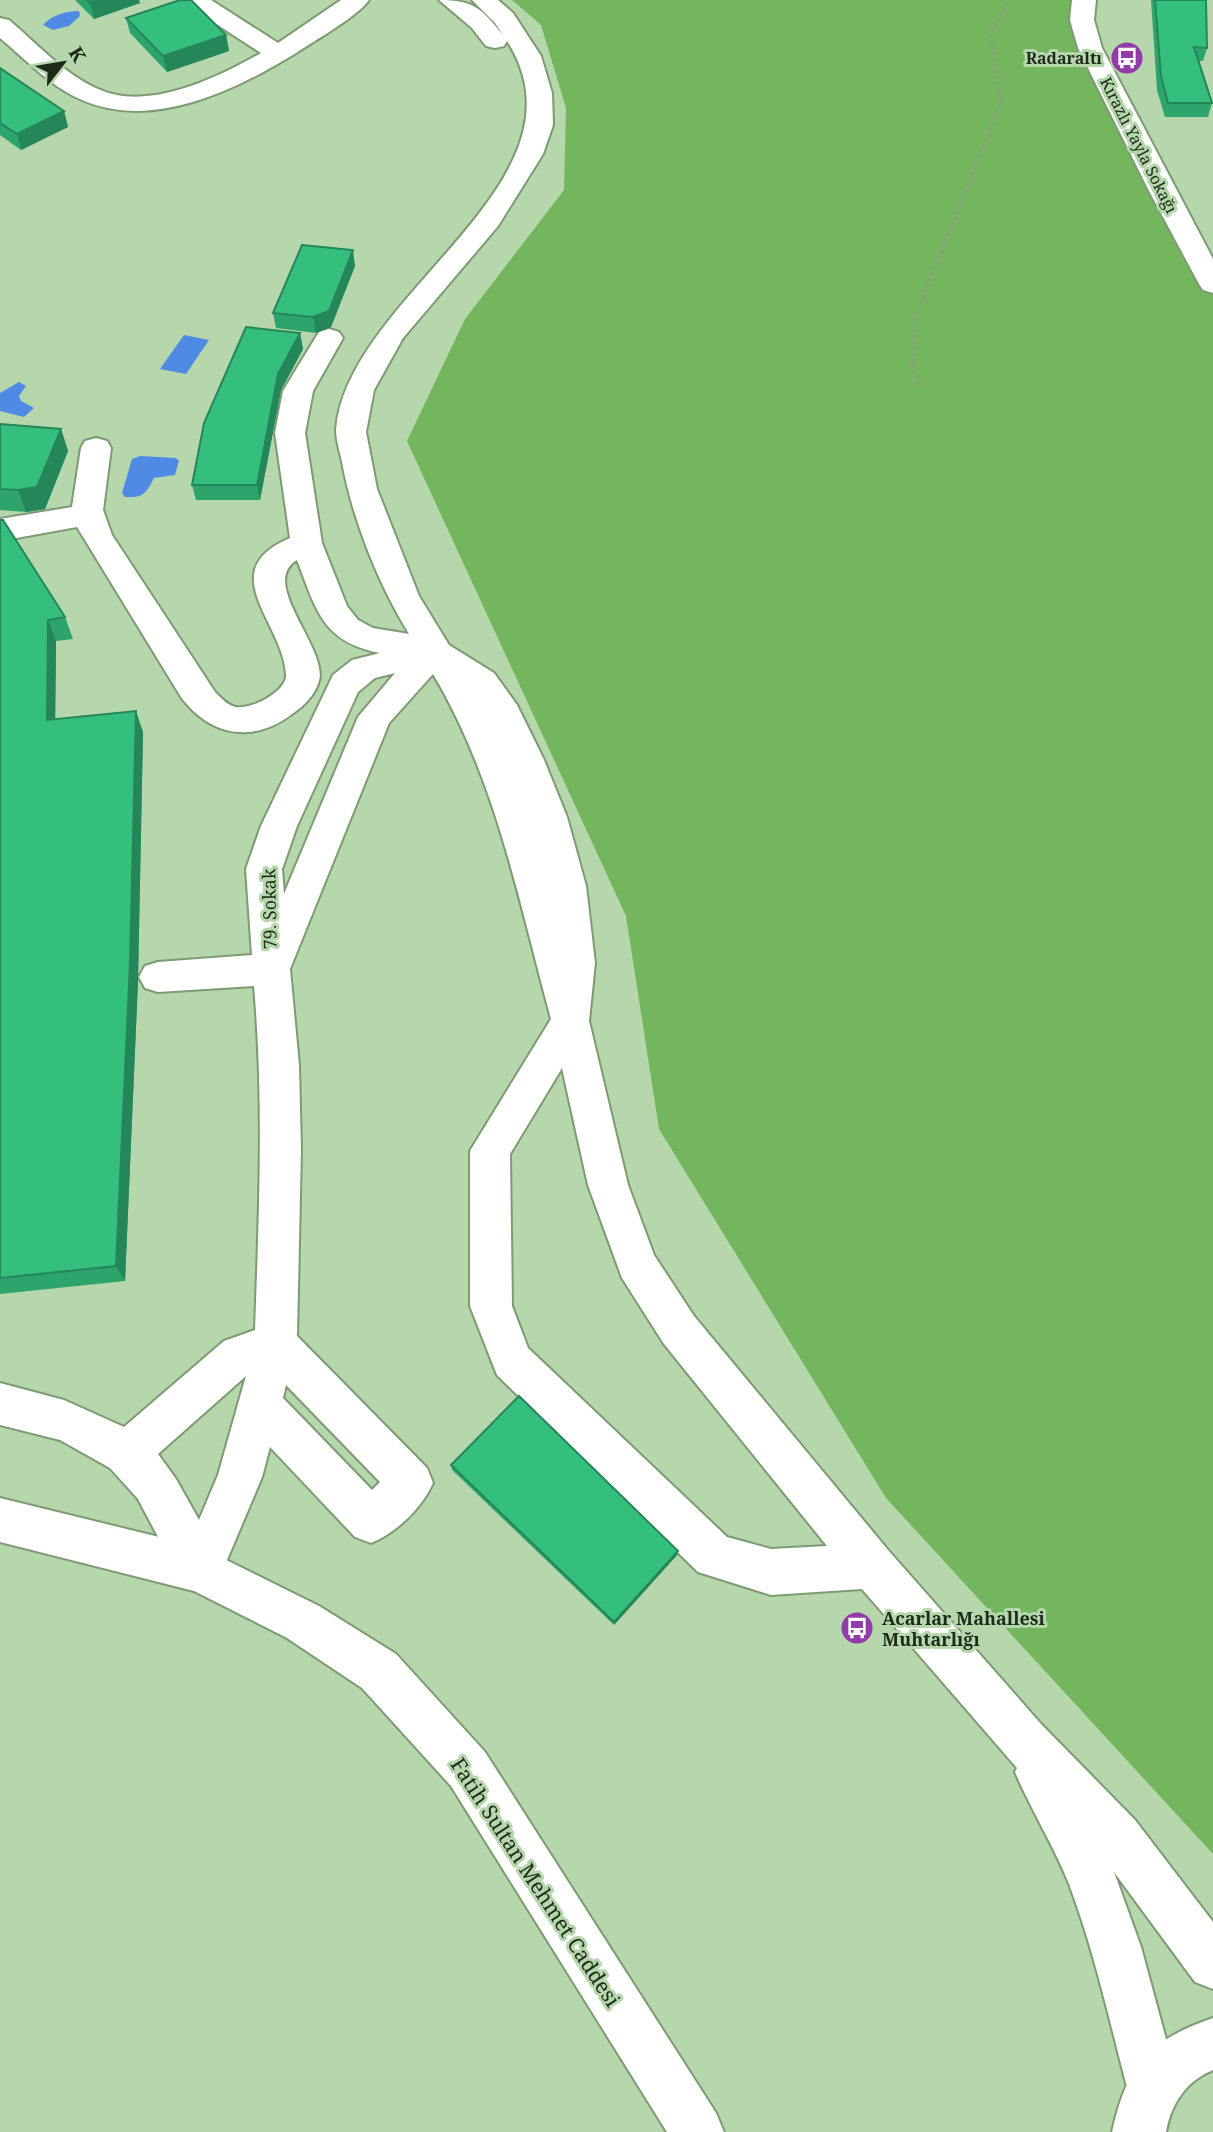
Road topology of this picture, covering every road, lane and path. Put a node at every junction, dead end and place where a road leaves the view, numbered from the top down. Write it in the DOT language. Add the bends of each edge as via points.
graph roads {
  1 [pos="195,0"];
  2 [pos="357,0"];
  3 [pos="451,0"];
  4 [pos="484,0"];
  5 [pos="1009,0"];
  6 [pos="1084,0"];
  7 [pos="0,25"];
  8 [pos="278,54"];
  9 [pos="509,191"];
  10 [pos="1213,284"];
  11 [pos="329,338"];
  12 [pos="919,385"];
  13 [pos="96,448"];
  14 [pos="87,514"];
  15 [pos="0,530"];
  16 [pos="306,543"];
  17 [pos="434,651"];
  18 [pos="272,846"];
  19 [pos="319,855"];
  20 [pos="271,969"];
  21 [pos="158,977"];
  22 [pos="570,1021"];
  23 [pos="276,1344"];
  24 [pos="0,1404"];
  25 [pos="261,1406"];
  26 [pos="128,1452"];
  27 [pos="0,1520"];
  28 [pos="872,1566"];
  29 [pos="200,1570"];
  30 [pos="1024,1741"];
  31 [pos="1213,1964"];
  32 [pos="1213,2044"];
  33 [pos="1146,2109"];
  34 [pos="697,2132"];
  1 -- 8 [label="street"];
  2 -- 8 [label="street"];
  3 -- 9 [label="street" via="481,23 500,48 512,75 517,125"];
  4 -- 9 [label="street" via="504,18 529,56 539,93 540,125"];
  5 -- 12 [label="path" via="990,34 1001,102 916,315 912,367"];
  6 -- 10 [label="street, Kırazlı Yayla Sokağı" via="1082,20 1090,48"];
  7 -- 8 [label="street" via="71,83 97,98 129,102 192,96"];
  9 -- 17 [label="street" via="485,226 391,334 359,390 351,432 362,489 403,597"];
  11 -- 16 [label="street" via="298,391 290,433"];
  13 -- 14 [label="street"];
  14 -- 15 [label="street"];
  14 -- 16 [label="street" via="196,692 215,712 235,720 253,720 273,710 296,692 304,676 297,650 275,609 269,578 278,555"];
  16 -- 17 [label="street" via="333,611 347,628 365,638"];
  17 -- 18 [label="street, 79. Sokak" via="364,669 345,684"];
  17 -- 19 [label="street, 79. Sokak" via="375,717"];
  17 -- 22 [label="street" via="492,754 513,812"];
  18 -- 19 [label="street"];
  18 -- 20 [label="street, 79. Sokak" via="264,869"];
  19 -- 20 [label="street, 79. Sokak"];
  20 -- 21 [label="street"];
  20 -- 23 [label="street" via="280,1065"];
  22 -- 28 [label="street" via="608,1185 637,1265 678,1330"];
  22 -- 28 [label="street" via="490,1151 491,1306 512,1361 714,1556 771,1572"];
  23 -- 25 [label="street"];
  23 -- 25 [label="street" via="411,1483 371,1521"];
  23 -- 26 [label="street" via="239,1355"];
  24 -- 26 [label="street" via="83,1430"];
  25 -- 29 [label="street" via="240,1477"];
  26 -- 29 [label="street" via="153,1482"];
  27 -- 29 [label="street, Fatih Sultan Mehmet Caddesi"];
  28 -- 30 [label="street"];
  29 -- 34 [label="street, Fatih Sultan Mehmet Caddesi" via="303,1622 379,1671 468,1769"];
  30 -- 31 [label="street" via="1118,1836"];
  30 -- 33 [label="street" via="1089,1872 1123,1969"];
  32 -- 33 [label="street" via="1193,2049 1171,2065"];
}
